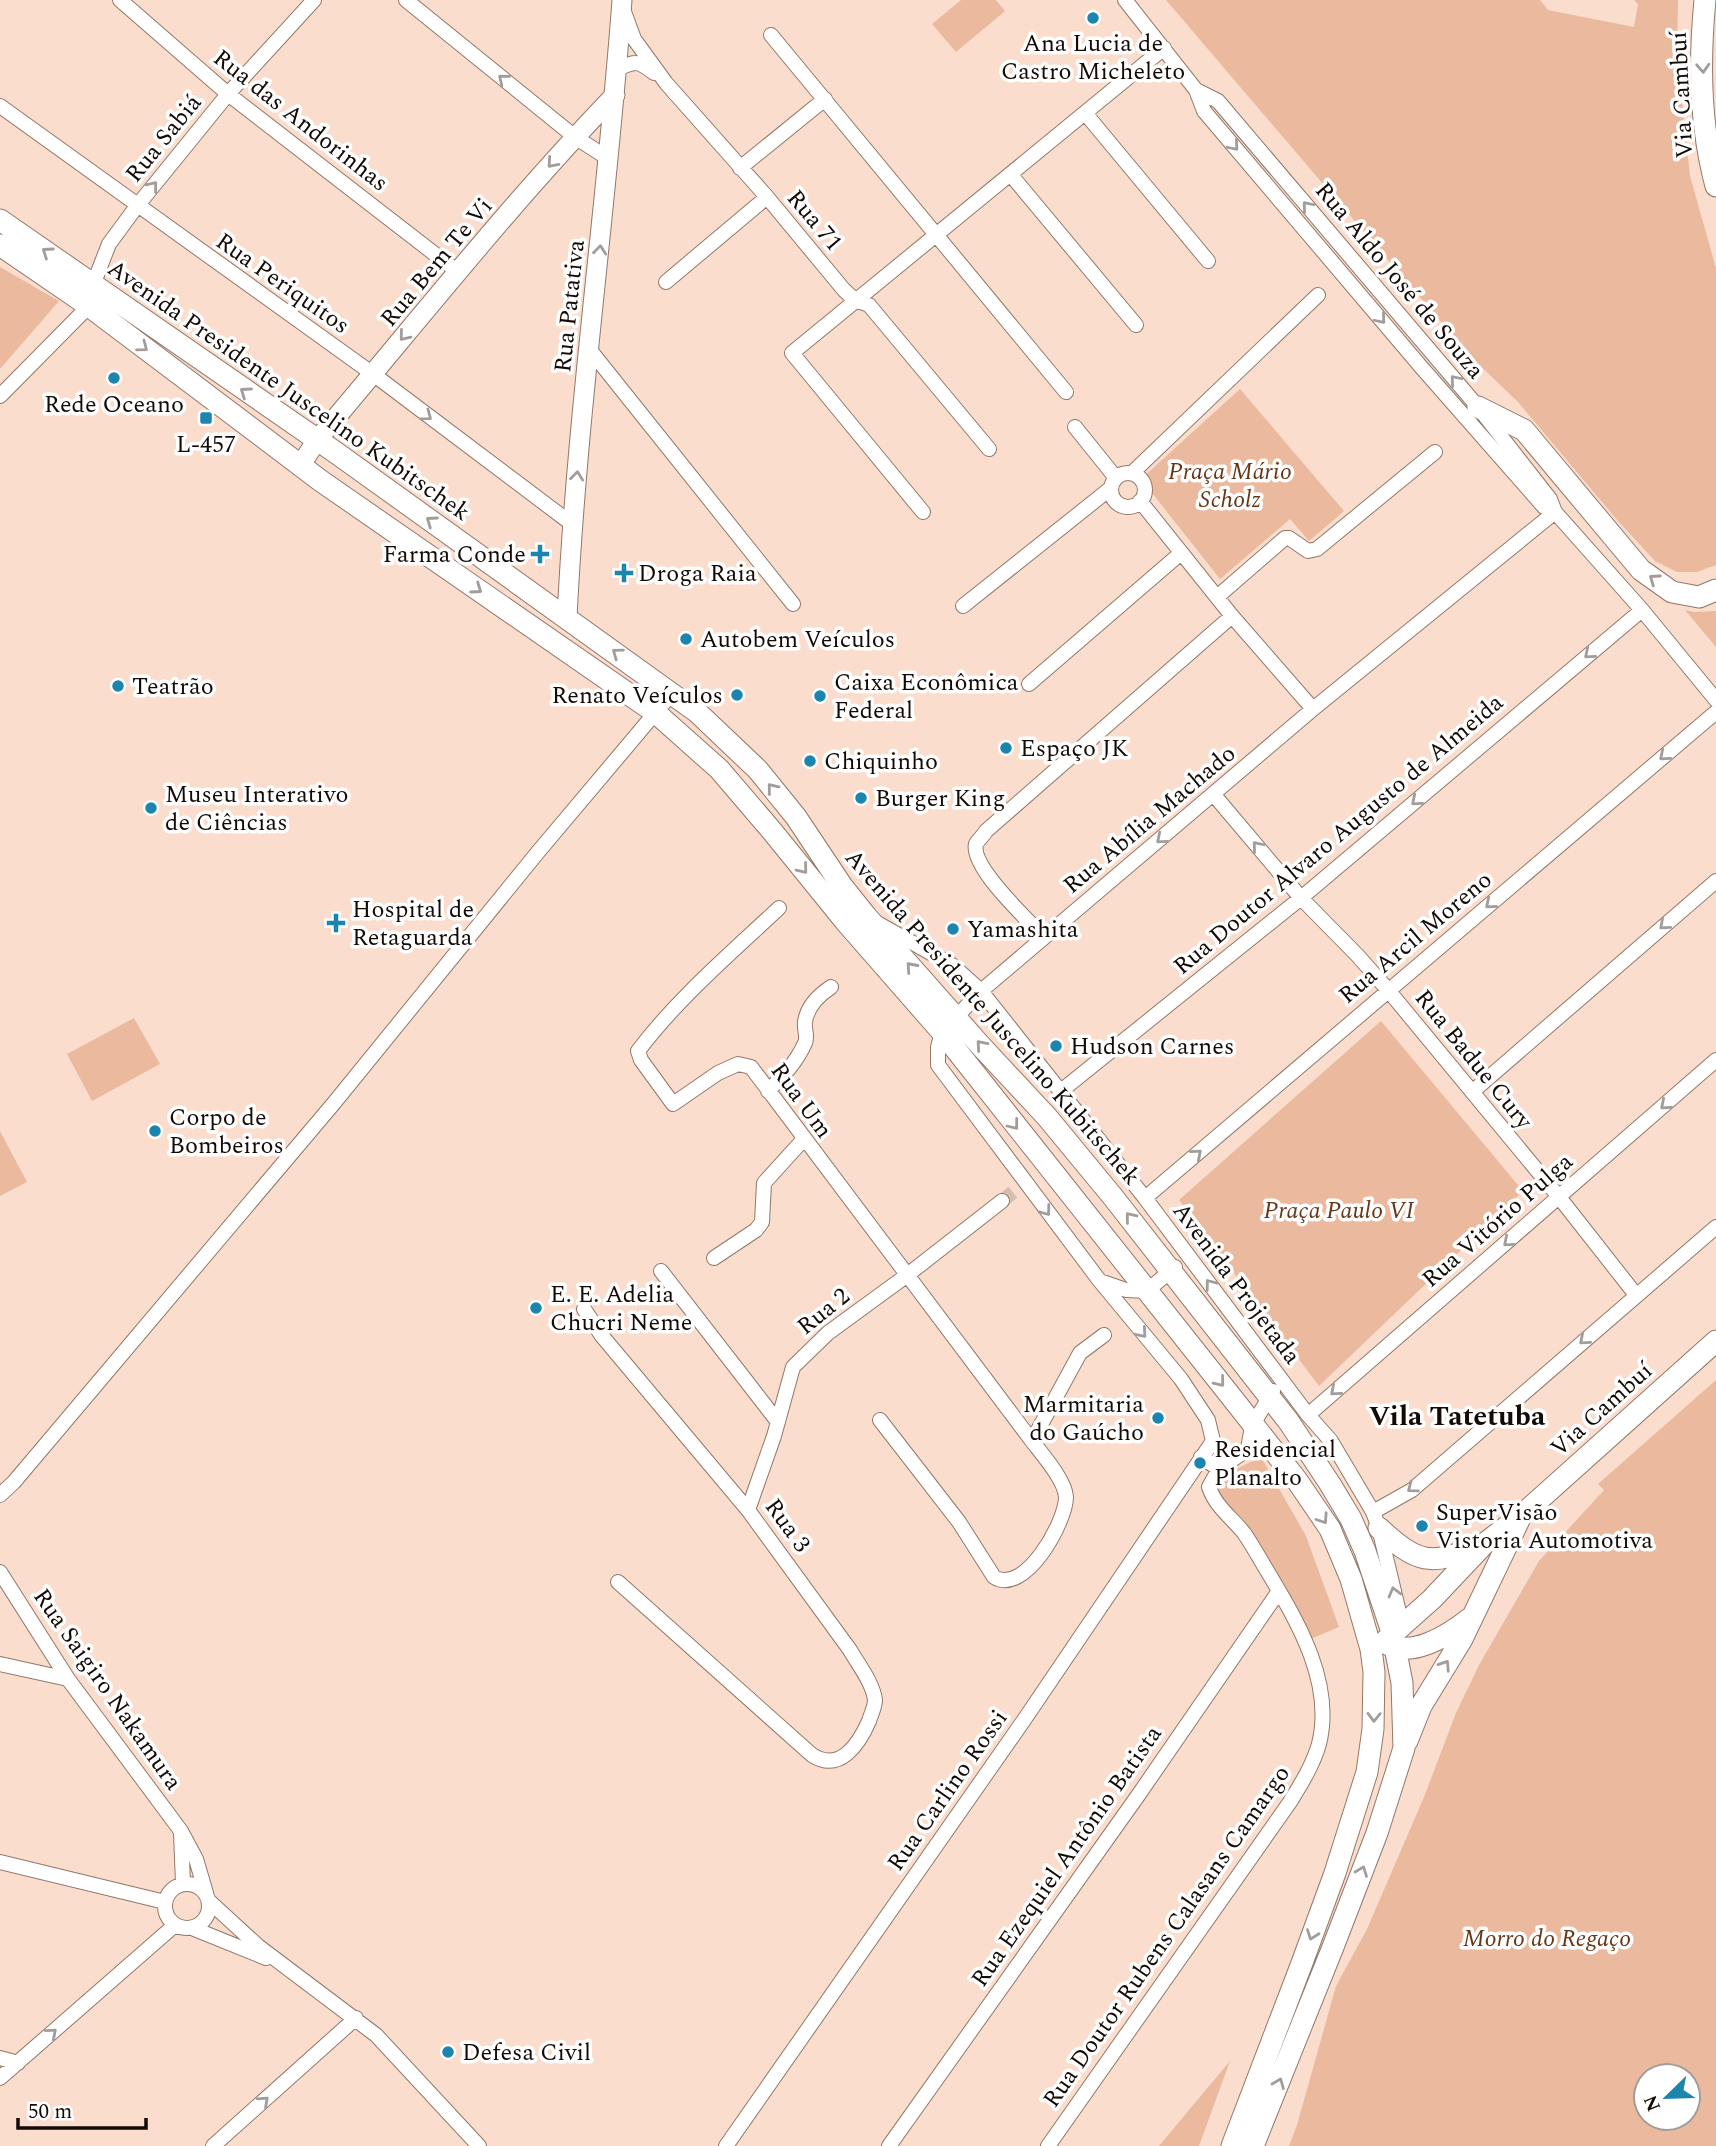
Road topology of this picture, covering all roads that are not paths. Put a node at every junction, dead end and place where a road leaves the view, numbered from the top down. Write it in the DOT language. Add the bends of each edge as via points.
graph roads {
  1 [pos="120,0"];
  2 [pos="314,0"];
  3 [pos="406,0"];
  4 [pos="1125,0"];
  5 [pos="1705,0"];
  6 [pos="622,4"];
  7 [pos="771,35"];
  8 [pos="1164,48"];
  9 [pos="617,69"];
  10 [pos="666,83"];
  11 [pos="1196,90"];
  12 [pos="228,94"];
  13 [pos="615,95"];
  14 [pos="825,99"];
  15 [pos="0,106"];
  16 [pos="1085,113"];
  17 [pos="575,137"];
  18 [pos="609,159"];
  19 [pos="740,167"];
  20 [pos="1011,175"];
  21 [pos="1716,186"];
  22 [pos="767,197"];
  23 [pos="137,206"];
  24 [pos="0,220"];
  25 [pos="937,235"];
  26 [pos="0,244"];
  27 [pos="1208,261"];
  28 [pos="458,272"];
  29 [pos="666,282"];
  30 [pos="1318,295"];
  31 [pos="91,296"];
  32 [pos="855,300"];
  33 [pos="1136,325"];
  34 [pos="590,351"];
  35 [pos="373,374"];
  36 [pos="1066,391"];
  37 [pos="0,396"];
  38 [pos="1478,407"];
  39 [pos="1075,427"];
  40 [pos="317,440"];
  41 [pos="989,449"];
  42 [pos="1435,452"];
  43 [pos="300,466"];
  44 [pos="1132,473"];
  45 [pos="1114,483"];
  46 [pos="1140,501"];
  47 [pos="923,512"];
  48 [pos="1555,512"];
  49 [pos="572,524"];
  50 [pos="1181,554"];
  51 [pos="1716,590"];
  52 [pos="1217,597"];
  53 [pos="793,604"];
  54 [pos="963,606"];
  55 [pos="1642,610"];
  56 [pos="1232,616"];
  57 [pos="568,618"];
  58 [pos="1028,684"];
  59 [pos="672,693"];
  60 [pos="1716,700"];
  61 [pos="1313,709"];
  62 [pos="1716,712"];
  63 [pos="656,713"];
  64 [pos="1214,795"];
  65 [pos="1716,881"];
  66 [pos="1301,898"];
  67 [pos="779,908"];
  68 [pos="866,916"];
  69 [pos="1045,937"];
  70 [pos="831,987"];
  71 [pos="1388,990"];
  72 [pos="981,991"];
  73 [pos="950,1025"];
  74 [pos="1716,1059"];
  75 [pos="768,1091"];
  76 [pos="1061,1091"];
  77 [pos="1472,1093"];
  78 [pos="803,1140"];
  79 [pos="1559,1197"];
  80 [pos="1145,1198"];
  81 [pos="1002,1201"];
  82 [pos="1716,1227"];
  83 [pos="1188,1255"];
  84 [pos="714,1258"];
  85 [pos="1172,1270"];
  86 [pos="661,1271"];
  87 [pos="906,1276"];
  88 [pos="1099,1280"];
  89 [pos="1147,1291"];
  90 [pos="1636,1295"];
  91 [pos="584,1309"];
  92 [pos="1104,1335"];
  93 [pos="1716,1341"];
  94 [pos="1280,1378"];
  95 [pos="1270,1398"];
  96 [pos="1308,1415"];
  97 [pos="880,1420"];
  98 [pos="778,1422"];
  99 [pos="1252,1426"];
  100 [pos="1032,1440"];
  101 [pos="1201,1457"];
  102 [pos="1219,1469"];
  103 [pos="0,1495"];
  104 [pos="748,1510"];
  105 [pos="1522,1515"];
  106 [pos="1376,1520"];
  107 [pos="1484,1544"];
  108 [pos="0,1572"];
  109 [pos="618,1582"];
  110 [pos="1279,1591"];
  111 [pos="1474,1615"];
  112 [pos="1365,1625"];
  113 [pos="1396,1639"];
  114 [pos="0,1664"];
  115 [pos="1374,1672"];
  116 [pos="68,1679"];
  117 [pos="1404,1748"];
  118 [pos="181,1831"];
  119 [pos="0,1862"];
  120 [pos="183,1884"];
  121 [pos="208,1898"];
  122 [pos="165,1902"];
  123 [pos="175,1925"];
  124 [pos="192,1928"];
  125 [pos="280,1964"];
  126 [pos="356,2018"];
  127 [pos="0,2058"];
  128 [pos="18,2063"];
  129 [pos="0,2078"];
  130 [pos="231,2140"];
  131 [pos="213,2146"];
  132 [pos="479,2146"];
  133 [pos="726,2146"];
  134 [pos="889,2146"];
  135 [pos="1048,2146"];
  136 [pos="1232,2146"];
  137 [pos="1253,2146"];
  1 -- 12 [label="street, Rua das Andorinhas"];
  2 -- 12 [label="street, Rua Sabiá"];
  17 -- 3 [label="street, one-way"];
  4 -- 8 [label="street, Rua Aldo José de Souza"];
  5 -- 21 [label="main road, Via Cambuí, one-way" via="1701,41 1707,151"];
  6 -- 9 [label="main road, Rua Patativa"];
  6 -- 10 [label="street, Rua 71" via="635,39"];
  7 -- 14 [label="street"];
  8 -- 11 [label="street, Rua Aldo José de Souza"];
  8 -- 16 [label="street"];
  9 -- 10 [label="street" via="640,62"];
  9 -- 13 [label="main road, Rua Patativa"];
  10 -- 19 [label="street, Rua 71"];
  38 -- 11 [label="street, Rua Aldo José de Souza, one-way" via="1218,101"];
  11 -- 48 [label="street, Rua Aldo José de Souza, one-way" via="1204,111 1422,368 1544,507"];
  23 -- 12 [label="street, Rua Sabiá, one-way"];
  12 -- 28 [label="street, Rua das Andorinhas"];
  13 -- 17 [label="main road, Rua Bem Te Vi"];
  13 -- 18 [label="main road, Rua Patativa"];
  14 -- 19 [label="street"];
  14 -- 25 [label="street"];
  15 -- 23 [label="street, Rua Periquitos"];
  16 -- 20 [label="street"];
  16 -- 27 [label="street"];
  17 -- 18 [label="street"];
  17 -- 28 [label="main road, Rua Bem Te Vi, one-way"];
  34 -- 18 [label="main road, Rua Patativa, one-way"];
  19 -- 22 [label="street, Rua 71"];
  20 -- 25 [label="street"];
  20 -- 33 [label="street"];
  22 -- 29 [label="street"];
  22 -- 32 [label="street, Rua 71"];
  23 -- 31 [label="street, Rua Sabiá" via="109,244"];
  23 -- 35 [label="street, Rua Periquitos"];
  31 -- 24 [label="main road, Avenida Presidente Juscelino Kubitschek, one-way"];
  25 -- 32 [label="street"];
  25 -- 36 [label="street"];
  26 -- 31 [label="main road, Avenida Presidente Juscelino Kubitschek"];
  28 -- 35 [label="main road, Rua Bem Te Vi, one-way"];
  30 -- 44 [label="street"];
  31 -- 37 [label="street" via="71,327"];
  40 -- 31 [label="main road, Avenida Presidente Juscelino Kubitschek, one-way"];
  31 -- 43 [label="main road, Avenida Presidente Juscelino Kubitschek, one-way"];
  32 -- 41 [label="street, Rua 71" via="869,305"];
  32 -- 47 [label="street" via="792,353"];
  49 -- 34 [label="main road, Rua Patativa, one-way"];
  34 -- 53 [label="street"];
  35 -- 40 [label="main road, Rua Bem Te Vi"];
  35 -- 49 [label="street, Rua Periquitos, one-way"];
  38 -- 48 [label="street, Rua Aldo José de Souza" via="1550,499"];
  51 -- 38 [label="main road, one-way" via="1699,597 1672,592 1641,570 1524,430"];
  39 -- 45 [label="street"];
  40 -- 43 [label="main road, Rua Bem Te Vi"];
  57 -- 40 [label="main road, Avenida Presidente Juscelino Kubitschek, one-way"];
  42 -- 52 [label="street" via="1317,549 1308,551 1285,538"];
  43 -- 63 [label="main road, Avenida Presidente Juscelino Kubitschek, one-way"];
  44 -- 45 [label="street"];
  44 -- 46 [label="street" via="1144,485"];
  45 -- 46 [label="street" via="1114,499 1124,506"];
  45 -- 54 [label="street"];
  46 -- 50 [label="street"];
  48 -- 55 [label="street, Rua Aldo José de Souza"];
  48 -- 61 [label="street, Rua Abília Machado"];
  49 -- 57 [label="main road, Rua Patativa"];
  50 -- 52 [label="street"];
  50 -- 58 [label="street"];
  52 -- 56 [label="street"];
  55 -- 60 [label="street, Rua Aldo José de Souza"];
  55 -- 66 [label="street, Rua Doutor Alvaro Augusto de Almeida, one-way"];
  56 -- 61 [label="street"];
  56 -- 69 [label="street" via="976,844 977,856 1004,895"];
  59 -- 57 [label="main road, Avenida Presidente Juscelino Kubitschek, one-way"];
  59 -- 63 [label="street"];
  68 -- 59 [label="main road, Avenida Presidente Juscelino Kubitschek, one-way" via="758,770"];
  61 -- 64 [label="street, Rua Abília Machado"];
  62 -- 71 [label="street, Rua Arcil Moreno, one-way"];
  63 -- 73 [label="main road, Avenida Presidente Juscelino Kubitschek, one-way" via="719,769 845,921"];
  63 -- 103 [label="street" via="334,1103"];
  66 -- 64 [label="street, Rua Badue Cury, one-way"];
  64 -- 69 [label="street, Rua Abília Machado, one-way"];
  65 -- 77 [label="street, one-way"];
  66 -- 71 [label="street, Rua Badue Cury"];
  66 -- 76 [label="street, Rua Doutor Alvaro Augusto de Almeida"];
  67 -- 75 [label="street, Rua Um" via="638,1051 673,1104 738,1064 751,1068"];
  68 -- 72 [label="street, Avenida Projetada" via="952,965"];
  73 -- 68 [label="main road, Avenida Presidente Juscelino Kubitschek, one-way"];
  69 -- 72 [label="street, Rua Abília Machado"];
  70 -- 75 [label="street" via="808,1013 805,1042 796,1062"];
  71 -- 77 [label="street, Rua Badue Cury"];
  80 -- 71 [label="street, Rua Arcil Moreno, one-way"];
  72 -- 73 [label="street, Rua Abília Machado"];
  72 -- 76 [label="street, Avenida Projetada"];
  85 -- 73 [label="main road, Avenida Presidente Juscelino Kubitschek, one-way" via="1047,1117 980,1045"];
  73 -- 88 [label="street, Rua Carlino Rossi, one-way" via="937,1046 939,1065 1021,1186"];
  73 -- 89 [label="main road, Avenida Presidente Juscelino Kubitschek, one-way"];
  74 -- 79 [label="street, Rua Vitório Pulga, one-way"];
  75 -- 78 [label="street, Rua Um"];
  76 -- 80 [label="street, Avenida Projetada"];
  77 -- 79 [label="street, Rua Badue Cury"];
  78 -- 84 [label="street" via="764,1182 762,1222 756,1230"];
  78 -- 87 [label="street, Rua Um"];
  79 -- 90 [label="street, Rua Badue Cury"];
  79 -- 96 [label="street, Rua Vitório Pulga, one-way"];
  80 -- 83 [label="street, Avenida Projetada"];
  81 -- 87 [label="street, Rua 2"];
  82 -- 90 [label="street"];
  83 -- 85 [label="street"];
  94 -- 83 [label="street, Avenida Projetada, one-way"];
  85 -- 89 [label="street"];
  85 -- 95 [label="main road, Avenida Presidente Juscelino Kubitschek"];
  86 -- 98 [label="street"];
  87 -- 98 [label="street, Rua 2" via="828,1332 793,1367"];
  87 -- 100 [label="street, Rua Um"];
  88 -- 89 [label="street" via="1126,1290"];
  88 -- 101 [label="street, Rua Carlino Rossi, one-way" via="1181,1379 1208,1420 1213,1440"];
  89 -- 99 [label="main road, Avenida Presidente Juscelino Kubitschek, one-way"];
  90 -- 106 [label="street, one-way"];
  91 -- 104 [label="street, Rua 3"];
  92 -- 100 [label="street" via="1080,1353"];
  93 -- 105 [label="main road, Via Cambuí"];
  94 -- 95 [label="street"];
  94 -- 96 [label="street, Avenida Projetada"];
  95 -- 99 [label="street"];
  95 -- 113 [label="main road, Avenida Presidente Juscelino Kubitschek" via="1351,1519"];
  96 -- 106 [label="street, Avenida Projetada" via="1331,1441"];
  97 -- 100 [label="street, Rua Um" via="1000,1580 1016,1578 1034,1562 1063,1512 1066,1495 1062,1483"];
  98 -- 104 [label="street, Rua 2"];
  99 -- 102 [label="street" via="1248,1449"];
  99 -- 112 [label="main road, Avenida Presidente Juscelino Kubitschek, one-way" via="1330,1529"];
  101 -- 102 [label="street"];
  101 -- 133 [label="street, Rua Carlino Rossi" via="1024,1720"];
  102 -- 110 [label="street, Rua Doutor Rubens Calasans Camargo" via="1209,1487 1212,1496 1244,1534"];
  104 -- 109 [label="street, Rua 3" via="850,1650 875,1699 862,1737 844,1757 819,1759"];
  105 -- 107 [label="main road, Via Cambuí"];
  105 -- 111 [label="main road, Via Cambuí"];
  106 -- 107 [label="main road" via="1409,1553 1426,1559 1449,1558"];
  113 -- 106 [label="street, Avenida Projetada, one-way"];
  107 -- 113 [label="main road, Via Cambuí"];
  108 -- 116 [label="street, Rua Saigiro Nakamura"];
  110 -- 134 [label="street, Rua Ezequiel Antônio Batista"];
  110 -- 135 [label="street, Rua Doutor Rubens Calasans Camargo" via="1306,1641 1319,1687 1321,1723 1312,1763 1290,1802"];
  111 -- 113 [label="main road, Via Cambuí" via="1441,1638"];
  117 -- 111 [label="main road, one-way" via="1421,1706"];
  112 -- 113 [label="main road"];
  112 -- 115 [label="main road, Avenida Presidente Juscelino Kubitschek"];
  113 -- 115 [label="main road"];
  113 -- 117 [label="main road, Avenida Presidente Juscelino Kubitschek"];
  114 -- 116 [label="street"];
  115 -- 136 [label="main road, Avenida Presidente Juscelino Kubitschek, one-way" via="1367,1772 1312,1937"];
  116 -- 118 [label="street, Rua Saigiro Nakamura"];
  137 -- 117 [label="main road, Avenida Presidente Juscelino Kubitschek, one-way" via="1377,1833"];
  118 -- 120 [label="street"];
  118 -- 121 [label="street, Rua Saigiro Nakamura" via="196,1858"];
  119 -- 122 [label="street"];
  120 -- 121 [label="street" via="200,1887"];
  120 -- 122 [label="street" via="175,1887"];
  121 -- 124 [label="street" via="206,1919"];
  121 -- 125 [label="street"];
  122 -- 123 [label="street"];
  123 -- 124 [label="street"];
  128 -- 123 [label="street, one-way"];
  124 -- 125 [label="street"];
  125 -- 126 [label="street"];
  130 -- 126 [label="street, one-way"];
  126 -- 132 [label="street"];
  127 -- 128 [label="street"];
  128 -- 129 [label="street"];
  130 -- 131 [label="street"];
}
